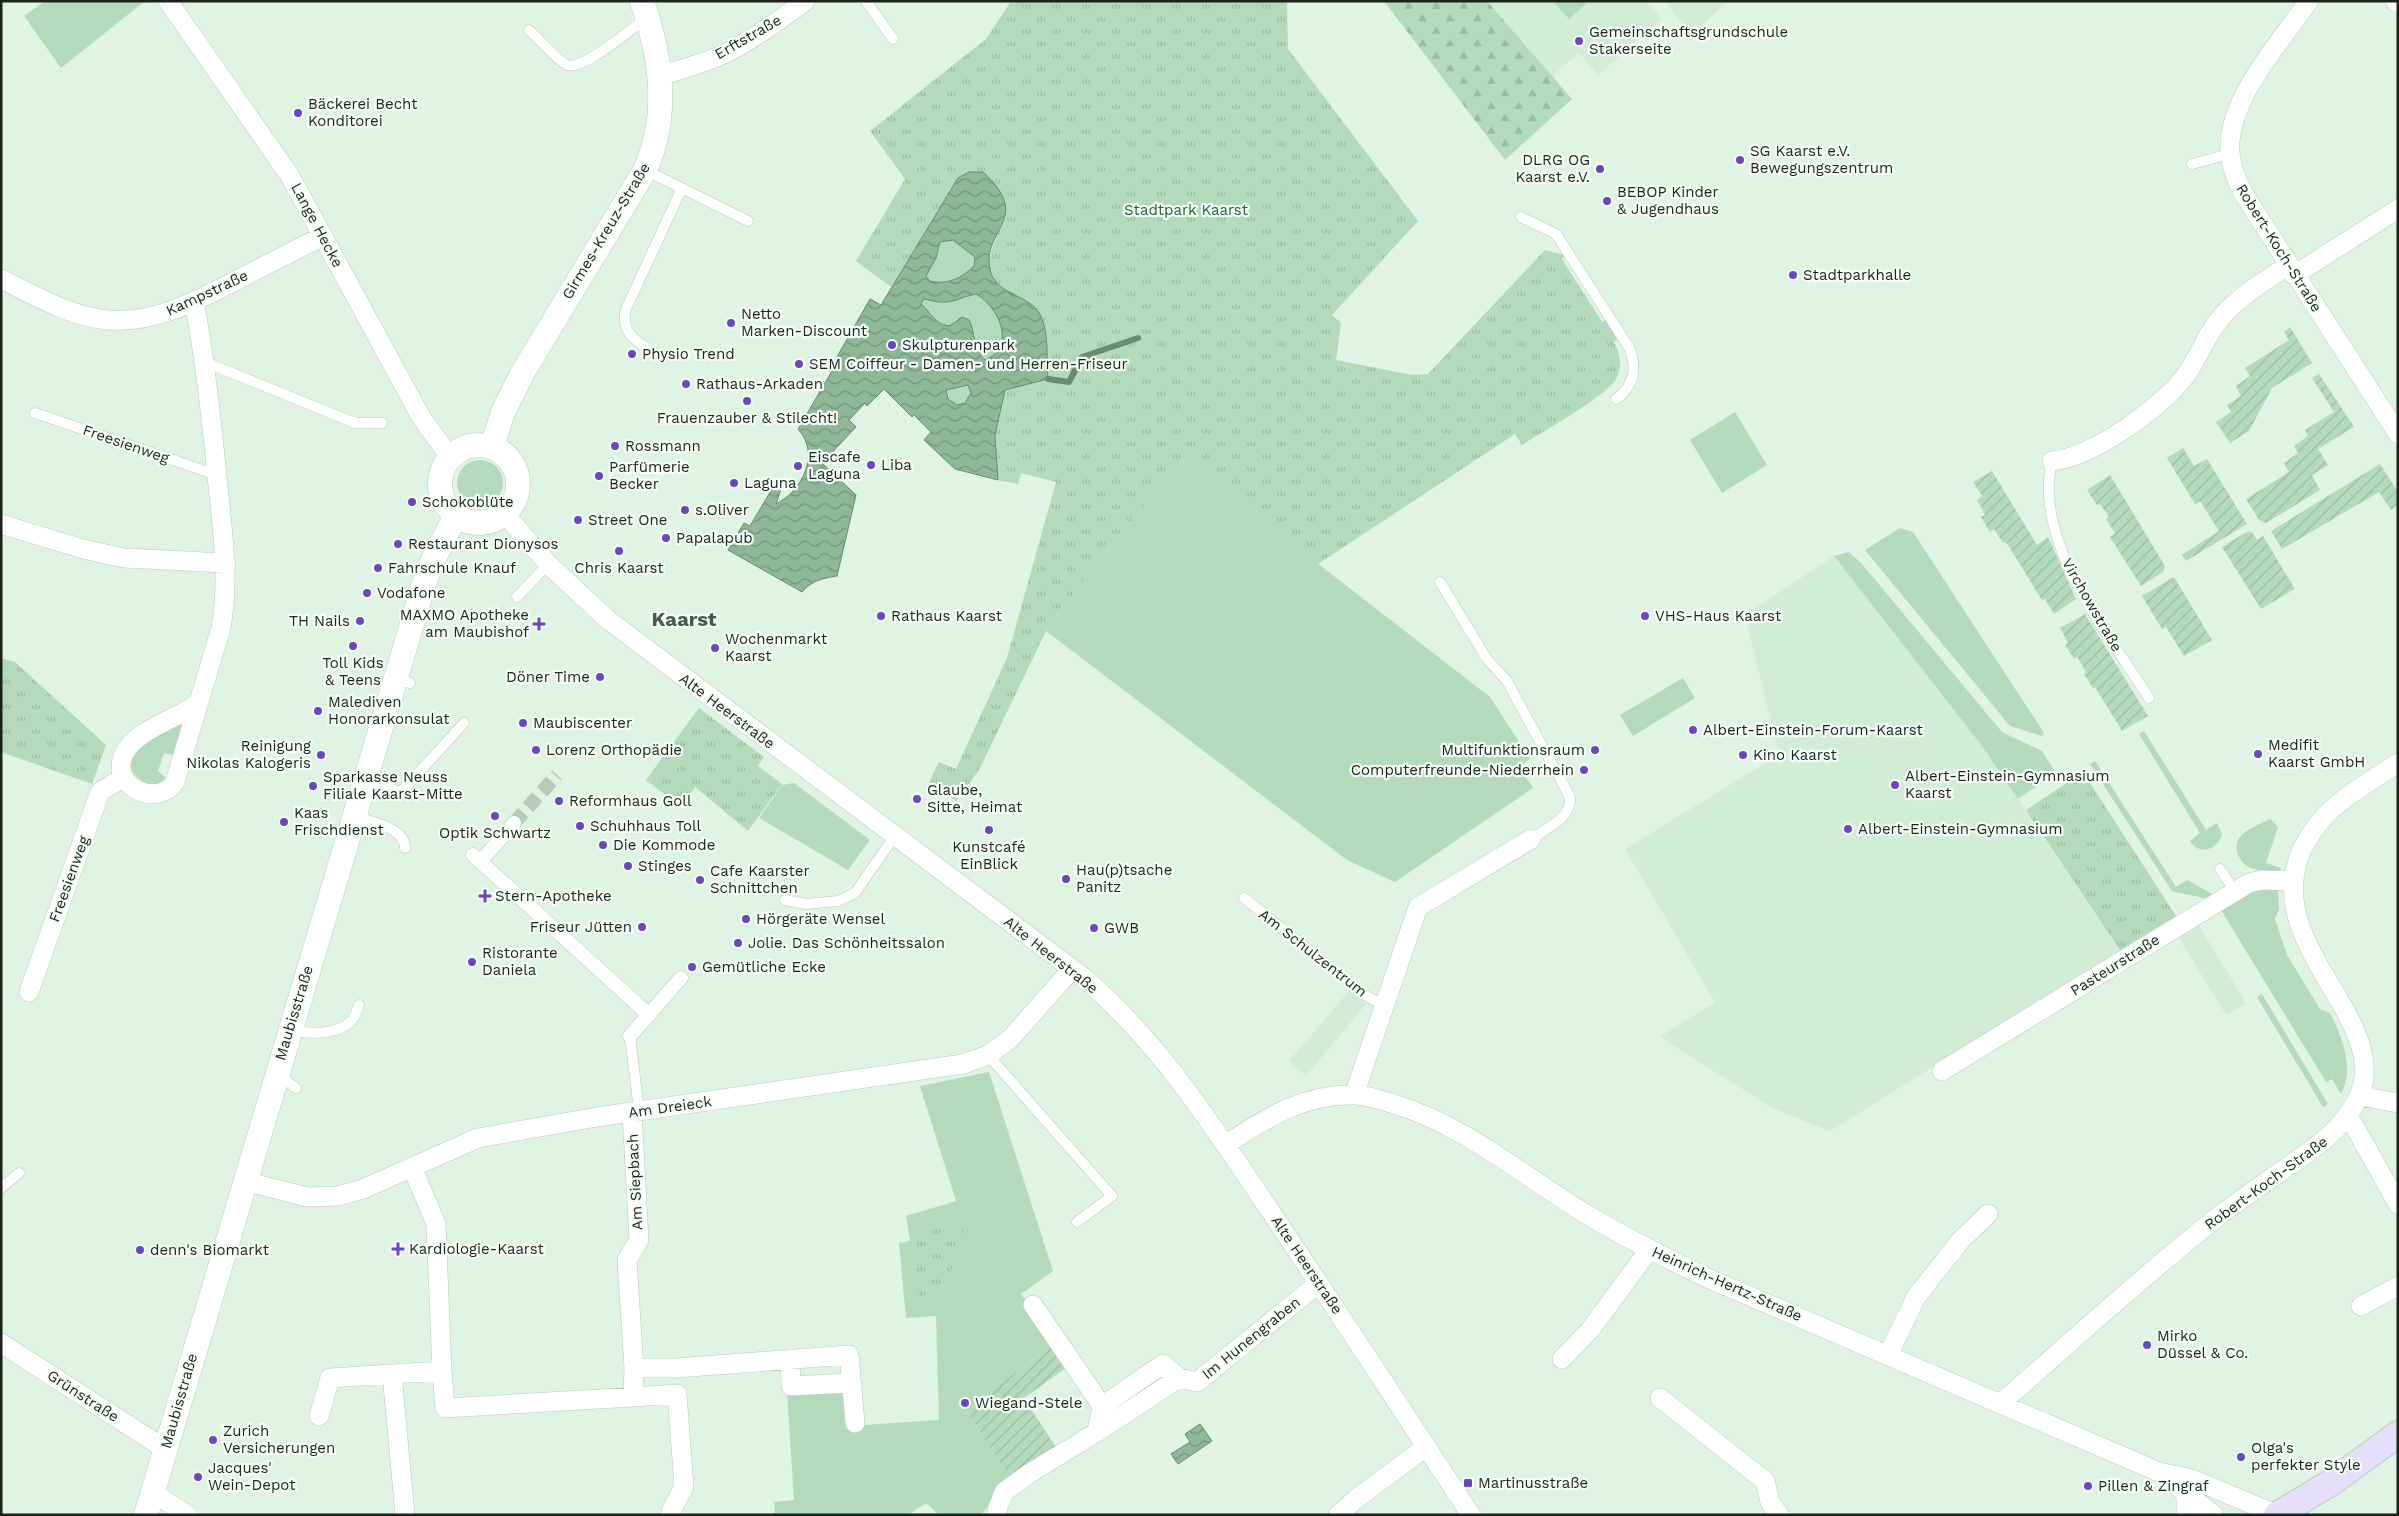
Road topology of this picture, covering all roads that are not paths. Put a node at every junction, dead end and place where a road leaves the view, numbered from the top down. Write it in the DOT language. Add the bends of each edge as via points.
graph roads {
  1 [pos="168,1"];
  2 [pos="805,1"];
  3 [pos="866,1"];
  4 [pos="2309,1"];
  5 [pos="2395,1"];
  6 [pos="2398,3"];
  7 [pos="645,10"];
  8 [pos="530,30"];
  9 [pos="893,39"];
  10 [pos="660,76"];
  11 [pos="2230,154"];
  12 [pos="2192,164"];
  13 [pos="644,170"];
  14 [pos="682,188"];
  15 [pos="2398,209"];
  16 [pos="1521,216"];
  17 [pos="748,221"];
  18 [pos="323,236"];
  19 [pos="2291,271"];
  20 [pos="1,280"];
  21 [pos="194,301"];
  22 [pos="662,357"];
  23 [pos="205,362"];
  24 [pos="1616,399"];
  25 [pos="35,413"];
  26 [pos="382,423"];
  27 [pos="2398,434"];
  28 [pos="492,447"];
  29 [pos="450,457"];
  30 [pos="2052,461"];
  31 [pos="217,475"];
  32 [pos="505,514"];
  33 [pos="456,516"];
  34 [pos="1,524"];
  35 [pos="226,563"];
  36 [pos="548,564"];
  37 [pos="1440,582"];
  38 [pos="517,597"];
  39 [pos="2149,698"];
  40 [pos="198,704"];
  41 [pos="464,723"];
  42 [pos="2398,763"];
  43 [pos="124,777"];
  44 [pos="365,780"];
  45 [pos="354,816"];
  46 [pos="514,824"];
  47 [pos="894,836"];
  48 [pos="1531,839"];
  49 [pos="405,848"];
  50 [pos="2220,869"];
  51 [pos="2294,881"];
  52 [pos="2235,891"];
  53 [pos="1244,898"];
  54 [pos="785,900"];
  55 [pos="1072,969"];
  56 [pos="681,978"];
  57 [pos="29,992"];
  58 [pos="359,1005"];
  59 [pos="1384,1006"];
  60 [pos="648,1015"];
  61 [pos="289,1030"];
  62 [pos="630,1036"];
  63 [pos="988,1056"];
  64 [pos="1942,1071"];
  65 [pos="276,1073"];
  66 [pos="296,1088"];
  67 [pos="1354,1095"];
  68 [pos="2359,1096"];
  69 [pos="2398,1103"];
  70 [pos="635,1112"];
  71 [pos="2348,1115"];
  72 [pos="1226,1145"];
  73 [pos="412,1167"];
  74 [pos="19,1173"];
  75 [pos="244,1181"];
  76 [pos="1,1188"];
  77 [pos="2398,1204"];
  78 [pos="1988,1214"];
  79 [pos="1077,1222"];
  80 [pos="1649,1250"];
  81 [pos="1319,1283"];
  82 [pos="2398,1286"];
  83 [pos="1033,1304"];
  84 [pos="2361,1306"];
  85 [pos="1,1343"];
  86 [pos="1888,1355"];
  87 [pos="790,1359"];
  88 [pos="1562,1359"];
  89 [pos="634,1368"];
  90 [pos="676,1368"];
  91 [pos="442,1371"];
  92 [pos="392,1374"];
  93 [pos="1179,1378"];
  94 [pos="851,1383"];
  95 [pos="677,1394"];
  96 [pos="633,1397"];
  97 [pos="1660,1398"];
  98 [pos="2001,1403"];
  99 [pos="1102,1406"];
  100 [pos="319,1416"];
  101 [pos="855,1422"];
  102 [pos="1098,1432"];
  103 [pos="2398,1434"];
  104 [pos="1426,1448"];
  105 [pos="165,1449"];
  106 [pos="2159,1472"];
  107 [pos="152,1492"];
  108 [pos="2186,1492"];
  109 [pos="146,1515"];
  110 [pos="187,1515"];
  111 [pos="405,1515"];
  112 [pos="671,1515"];
  113 [pos="998,1515"];
  114 [pos="1338,1515"];
  115 [pos="1471,1515"];
  116 [pos="1779,1515"];
  117 [pos="2186,1515"];
  118 [pos="2214,1515"];
  119 [pos="2278,1515"];
  1 -- 18 [label="street, Lange Hecke" via="290,176"];
  2 -- 10 [label="street, Erftstraße" via="726,53"];
  3 -- 9 [label="lane"];
  4 -- 11 [label="street, Robert-Koch-Straße" via="2236,112"];
  5 -- 6 [label="street"];
  7 -- 8 [label="lane" via="590,59 576,65 566,65"];
  7 -- 10 [label="street, Girmes-Kreuz-Straße" via="656,43"];
  10 -- 13 [label="street, Girmes-Kreuz-Straße" via="657,137"];
  11 -- 12 [label="lane"];
  11 -- 19 [label="street, Robert-Koch-Straße" via="2234,175 2243,193"];
  13 -- 14 [label="lane"];
  13 -- 28 [label="street, Girmes-Kreuz-Straße" via="523,372 503,412"];
  14 -- 17 [label="lane"];
  14 -- 22 [label="lane" via="623,319 629,335"];
  15 -- 19 [label="street, Virchowstraße"];
  16 -- 24 [label="lane" via="1556,234 1630,349 1634,376 1625,392"];
  18 -- 21 [label="street, Kampstraße"];
  18 -- 29 [label="street, Lange Hecke" via="421,417"];
  19 -- 27 [label="street, Robert-Koch-Straße"];
  19 -- 30 [label="street, Virchowstraße" via="2256,286 2224,314 2189,371 2166,398 2085,452"];
  20 -- 21 [label="street, Kampstraße" via="81,314 106,320 130,321 158,315"];
  21 -- 23 [label="street"];
  23 -- 26 [label="lane" via="355,424"];
  23 -- 31 [label="street"];
  25 -- 31 [label="lane, Freesienweg"];
  28 -- 29 [label="street" via="470,446"];
  28 -- 32 [label="street" via="504,453 518,476 514,503"];
  29 -- 33 [label="street" via="442,471 440,488 445,503"];
  30 -- 39 [label="lane, Virchowstraße" via="2047,493 2068,566"];
  31 -- 35 [label="street"];
  32 -- 33 [label="street" via="494,521 481,523"];
  32 -- 36 [label="street, Alte Heerstraße"];
  33 -- 44 [label="street, Maubisstraße" via="423,587 403,680"];
  34 -- 35 [label="street" via="118,557"];
  35 -- 40 [label="street" via="221,628"];
  36 -- 38 [label="lane"];
  36 -- 47 [label="street, Alte Heerstraße" via="643,648"];
  37 -- 48 [label="lane" via="1487,659 1508,681 1570,797 1570,808 1564,816"];
  40 -- 43 [label="street" via="133,741 122,758"];
  40 -- 43 [label="street" via="173,786 159,794 146,794 133,789"];
  41 -- 44 [label="lane" via="402,792"];
  42 -- 51 [label="street, Robert-Koch-Straße" via="2340,803 2320,822 2299,856"];
  43 -- 57 [label="street, Freesienweg" via="100,792"];
  44 -- 45 [label="street, Maubisstraße"];
  45 -- 49 [label="lane" via="394,831 402,837"];
  45 -- 61 [label="street, Maubisstraße"];
  46 -- 60 [label="street" via="477,858"];
  47 -- 54 [label="lane" via="855,893 838,901 806,904"];
  47 -- 55 [label="street, Alte Heerstraße"];
  48 -- 59 [label="street, Am Schulzentrum" via="1418,907"];
  50 -- 52 [label="lane"];
  51 -- 52 [label="street, Pasteurstraße" via="2254,881"];
  51 -- 68 [label="street, Robert-Koch-Straße" via="2293,904 2302,932 2358,1042 2363,1070"];
  52 -- 64 [label="street, Pasteurstraße"];
  53 -- 59 [label="lane, Am Schulzentrum"];
  55 -- 63 [label="street, Am Dreieck" via="1010,1039"];
  55 -- 72 [label="street, Alte Heerstraße" via="1128,1018 1155,1048"];
  56 -- 60 [label="street"];
  58 -- 61 [label="lane" via="353,1019 338,1028 305,1033"];
  59 -- 67 [label="street, Am Schulzentrum"];
  60 -- 62 [label="street"];
  61 -- 65 [label="street, Maubisstraße"];
  62 -- 70 [label="lane"];
  63 -- 70 [label="street, Am Dreieck" via="924,1071"];
  63 -- 79 [label="lane" via="1112,1196"];
  65 -- 66 [label="lane"];
  65 -- 75 [label="street, Maubisstraße"];
  67 -- 72 [label="street, Heinrich-Hertz-Straße" via="1297,1104 1278,1111"];
  67 -- 80 [label="street, Heinrich-Hertz-Straße" via="1410,1109 1451,1126"];
  68 -- 69 [label="street"];
  68 -- 71 [label="street, Robert-Koch-Straße"];
  70 -- 73 [label="street, Am Dreieck" via="478,1138"];
  70 -- 89 [label="street, Am Siepbach" via="639,1240 627,1260"];
  71 -- 77 [label="street"];
  71 -- 98 [label="street, Robert-Koch-Straße" via="2317,1147 2225,1212"];
  72 -- 81 [label="street, Alte Heerstraße"];
  73 -- 75 [label="street, Am Dreieck" via="363,1189 338,1196 307,1197"];
  73 -- 91 [label="street" via="436,1224"];
  74 -- 76 [label="lane"];
  75 -- 105 [label="street, Maubisstraße"];
  78 -- 86 [label="street" via="1961,1240 1916,1296"];
  80 -- 86 [label="street, Heinrich-Hertz-Straße" via="1704,1277"];
  80 -- 88 [label="street" via="1590,1330"];
  81 -- 93 [label="street, Im Hunengraben" via="1197,1382"];
  81 -- 104 [label="street, Alte Heerstraße"];
  82 -- 84 [label="street"];
  83 -- 99 [label="street"];
  85 -- 105 [label="street, Grünstraße"];
  86 -- 98 [label="street, Heinrich-Hertz-Straße"];
  87 -- 90 [label="street"];
  87 -- 94 [label="street" via="791,1386"];
  87 -- 94 [label="street" via="849,1355"];
  89 -- 90 [label="street"];
  89 -- 96 [label="street, Am Siepbach"];
  90 -- 95 [label="street"];
  91 -- 92 [label="street"];
  91 -- 96 [label="street" via="445,1408"];
  92 -- 100 [label="street" via="330,1378"];
  92 -- 111 [label="street"];
  93 -- 99 [label="street, Im Hunengraben" via="1163,1364"];
  93 -- 102 [label="street, Im Hunengraben"];
  94 -- 101 [label="street"];
  95 -- 96 [label="street"];
  95 -- 112 [label="street" via="684,1487"];
  97 -- 116 [label="street" via="1765,1481 1770,1502"];
  98 -- 106 [label="street, Heinrich-Hertz-Straße"];
  99 -- 102 [label="street"];
  102 -- 113 [label="street, Im Hunengraben" via="1004,1492"];
  103 -- 119 [label="main road" via="2332,1482"];
  104 -- 114 [label="street"];
  104 -- 115 [label="street, Alte Heerstraße"];
  105 -- 107 [label="street, Maubisstraße"];
  106 -- 108 [label="street, Heinrich-Hertz-Straße"];
  106 -- 119 [label="street, Heinrich-Hertz-Straße" via="2192,1479"];
  107 -- 109 [label="street, Maubisstraße"];
  107 -- 110 [label="street"];
  108 -- 117 [label="street"];
  108 -- 118 [label="street, Heinrich-Hertz-Straße"];
}
